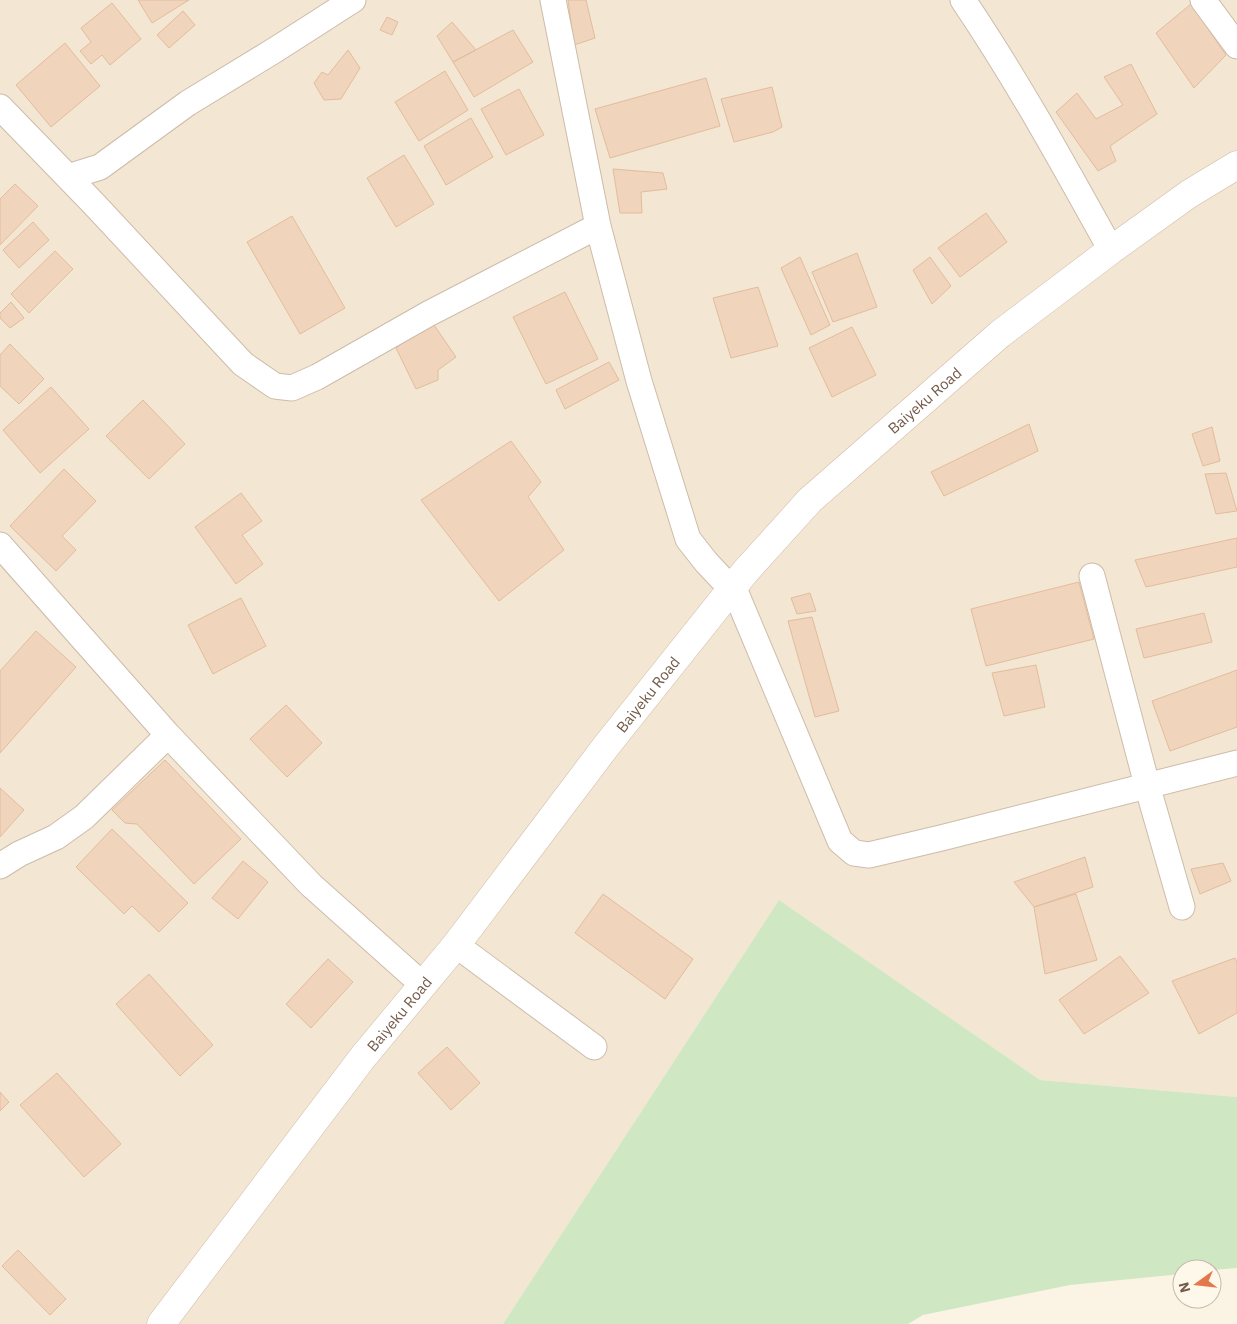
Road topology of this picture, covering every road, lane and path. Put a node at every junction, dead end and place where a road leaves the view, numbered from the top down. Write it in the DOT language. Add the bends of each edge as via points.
graph roads {
  1 [pos="553,0"];
  2 [pos="963,0"];
  3 [pos="1203,0"];
  4 [pos="337,4"];
  5 [pos="1237,46"];
  6 [pos="0,107"];
  7 [pos="1237,165"];
  8 [pos="100,167"];
  9 [pos="68,177"];
  10 [pos="94,204"];
  11 [pos="598,226"];
  12 [pos="1111,250"];
  13 [pos="0,545"];
  14 [pos="1092,576"];
  15 [pos="734,586"];
  16 [pos="168,735"];
  17 [pos="1237,762"];
  18 [pos="1147,785"];
  19 [pos="0,866"];
  20 [pos="1182,907"];
  21 [pos="456,945"];
  22 [pos="423,985"];
  23 [pos="594,1047"];
  24 [pos="161,1324"];
  1 -- 11 [label="street"];
  2 -- 12 [label="street" via="1037,119"];
  3 -- 5 [label="street"];
  4 -- 8 [label="street" via="275,50 188,103"];
  6 -- 9 [label="street"];
  7 -- 12 [label="main road, Baiyeku Road" via="1188,194"];
  8 -- 9 [label="street"];
  8 -- 10 [label="street"];
  9 -- 10 [label="street"];
  10 -- 11 [label="street" via="243,364 275,386 292,388"];
  11 -- 15 [label="street" via="639,382 688,539 720,578"];
  12 -- 15 [label="main road, Baiyeku Road" via="1000,334 810,500"];
  13 -- 16 [label="street"];
  14 -- 18 [label="street"];
  15 -- 18 [label="street" via="840,841 854,853 869,855"];
  15 -- 21 [label="main road, Baiyeku Road" via="607,745"];
  16 -- 19 [label="street" via="84,817 56,837"];
  16 -- 22 [label="street" via="311,886"];
  17 -- 18 [label="street"];
  18 -- 20 [label="street"];
  21 -- 22 [label="main road, Baiyeku Road"];
  21 -- 23 [label="street"];
  22 -- 24 [label="main road, Baiyeku Road" via="363,1057"];
}
